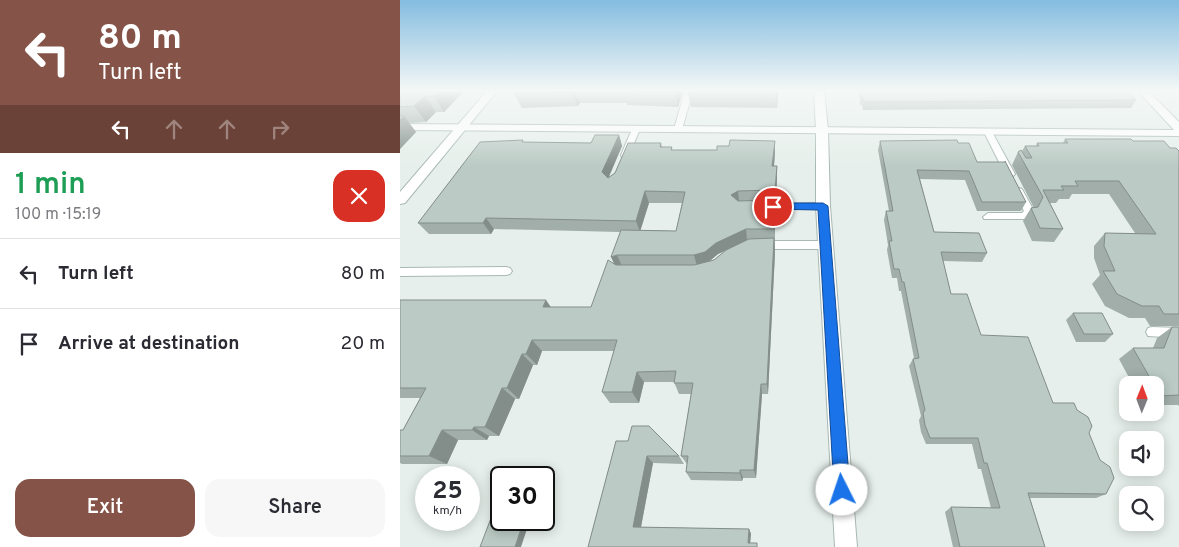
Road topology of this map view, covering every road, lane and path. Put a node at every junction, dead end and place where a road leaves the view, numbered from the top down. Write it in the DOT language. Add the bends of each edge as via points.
graph roads {
  1 [pos="471,117"];
  2 [pos="682,117"];
  3 [pos="821,117"];
  4 [pos="1168,117"];
  5 [pos="400,127"];
  6 [pos="462,128"];
  7 [pos="1179,128"];
  8 [pos="636,129"];
  9 [pos="678,130"];
  10 [pos="822,130"];
  11 [pos="988,132"];
  12 [pos="1179,133"];
  13 [pos="621,166"];
  14 [pos="400,200"];
  15 [pos="823,206"];
  16 [pos="749,207"];
  17 [pos="988,217"];
  18 [pos="826,245"];
  19 [pos="748,246"];
  20 [pos="506,271"];
  21 [pos="400,272"];
  22 [pos="1152,332"];
  23 [pos="1179,333"];
  24 [pos="846,547"];
  1 -- 6 [label="street"];
  2 -- 9 [label="lane"];
  3 -- 10 [label="street"];
  4 -- 7 [label="street"];
  5 -- 6 [label="street"];
  6 -- 8 [label="street"];
  6 -- 14 [label="street"];
  8 -- 9 [label="street"];
  8 -- 13 [label="lane"];
  9 -- 10 [label="street"];
  10 -- 11 [label="street"];
  10 -- 15 [label="street"];
  11 -- 12 [label="street"];
  11 -- 17 [label="lane" via="1029,211 1025,216"];
  15 -- 16 [label="lane"];
  15 -- 18 [label="street"];
  18 -- 19 [label="lane"];
  18 -- 24 [label="street"];
  20 -- 21 [label="lane"];
  22 -- 23 [label="lane"];
}
